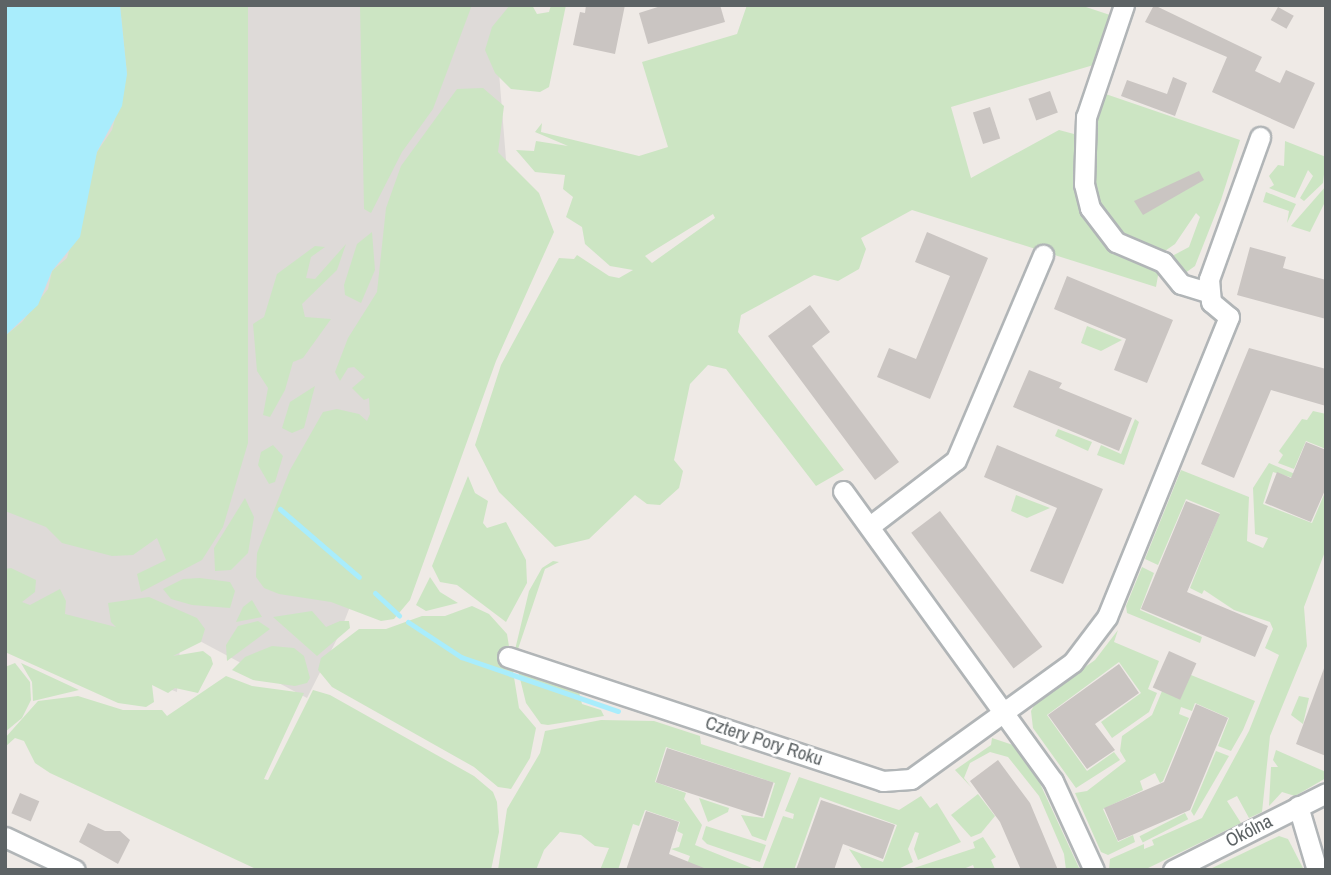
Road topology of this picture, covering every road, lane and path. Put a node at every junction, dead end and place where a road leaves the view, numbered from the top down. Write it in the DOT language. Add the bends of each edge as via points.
graph roads {
  1 [pos="1124,5"];
  2 [pos="1260,137"];
  3 [pos="1043,255"];
  4 [pos="1208,292"];
  5 [pos="843,491"];
  6 [pos="870,526"];
  7 [pos="508,657"];
  8 [pos="1004,712"];
  9 [pos="1326,793"];
  10 [pos="1298,806"];
  11 [pos="5,837"];
  12 [pos="75,870"];
  13 [pos="1094,870"];
  14 [pos="1173,870"];
  15 [pos="1317,870"];
  1 -- 4 [label="street" via="1086,117 1084,184 1090,208 1116,242 1163,262 1181,284"];
  2 -- 4 [label="street"];
  3 -- 6 [label="street" via="956,460"];
  4 -- 8 [label="street, Cztery Pory Roku" via="1211,302 1229,317 1099,632 1073,662"];
  5 -- 6 [label="street"];
  6 -- 8 [label="street"];
  7 -- 8 [label="street, Cztery Pory Roku" via="883,781 911,779"];
  8 -- 13 [label="street" via="1059,791"];
  9 -- 10 [label="street, Okólna"];
  10 -- 14 [label="street, Okólna"];
  10 -- 15 [label="street"];
  11 -- 12 [label="street"];
}
